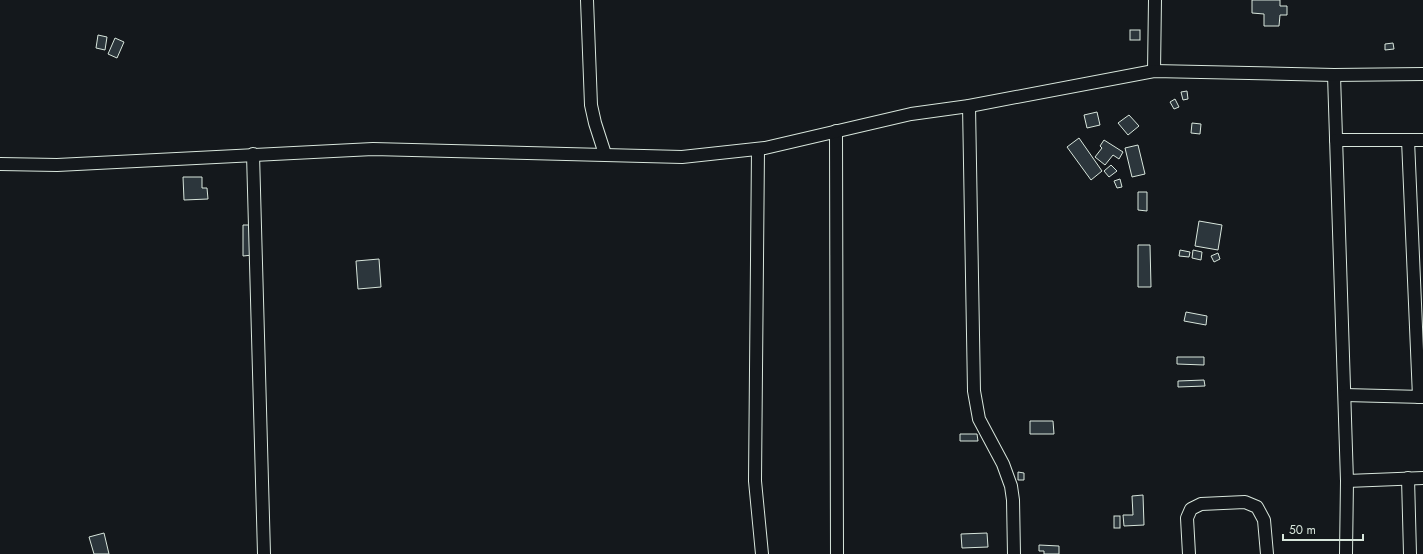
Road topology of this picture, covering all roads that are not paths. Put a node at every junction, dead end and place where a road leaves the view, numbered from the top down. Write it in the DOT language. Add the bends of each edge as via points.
graph roads {
  1 [pos="587,0"];
  2 [pos="1155,0"];
  3 [pos="1154,71"];
  4 [pos="1423,74"];
  5 [pos="1334,75"];
  6 [pos="969,106"];
  7 [pos="836,131"];
  8 [pos="1336,140"];
  9 [pos="1408,140"];
  10 [pos="1423,140"];
  11 [pos="758,148"];
  12 [pos="253,154"];
  13 [pos="605,154"];
  14 [pos="0,164"];
  15 [pos="1344,395"];
  16 [pos="1421,397"];
  17 [pos="1408,478"];
  18 [pos="1423,478"];
  19 [pos="1347,481"];
  20 [pos="264,554"];
  21 [pos="762,554"];
  22 [pos="837,554"];
  23 [pos="1014,554"];
  24 [pos="1188,554"];
  25 [pos="1267,554"];
  26 [pos="1346,554"];
  27 [pos="1410,554"];
  1 -- 13 [label="street" via="591,105"];
  2 -- 3 [label="street"];
  3 -- 5 [label="street"];
  3 -- 6 [label="street"];
  4 -- 5 [label="street"];
  5 -- 8 [label="street"];
  6 -- 7 [label="street" via="911,114"];
  6 -- 23 [label="street" via="974,391 979,419 1003,464 1011,486"];
  7 -- 11 [label="street"];
  7 -- 22 [label="street"];
  8 -- 9 [label="street"];
  8 -- 15 [label="street"];
  9 -- 10 [label="street"];
  9 -- 16 [label="street"];
  11 -- 13 [label="street" via="682,157"];
  11 -- 21 [label="street" via="755,481"];
  12 -- 13 [label="street" via="373,149"];
  12 -- 14 [label="street" via="56,165"];
  12 -- 20 [label="street"];
  15 -- 16 [label="street"];
  15 -- 19 [label="street"];
  17 -- 18 [label="street"];
  17 -- 19 [label="street"];
  17 -- 27 [label="street"];
  19 -- 26 [label="street"];
  24 -- 25 [label="street" via="1187,518 1191,509 1201,504 1245,502 1257,508 1264,520"];
}
